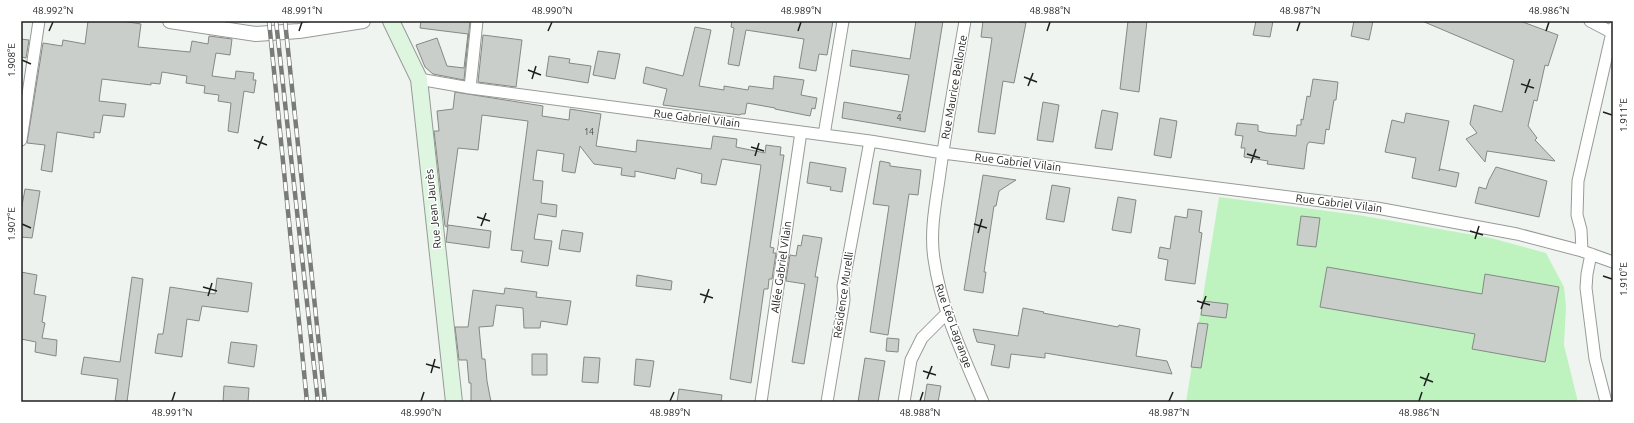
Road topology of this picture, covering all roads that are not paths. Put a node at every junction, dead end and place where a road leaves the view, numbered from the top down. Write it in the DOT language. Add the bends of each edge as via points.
graph roads {
  1 [pos="39,21"];
  2 [pos="170,21"];
  3 [pos="363,21"];
  4 [pos="391,21"];
  5 [pos="477,21"];
  6 [pos="842,21"];
  7 [pos="965,21"];
  8 [pos="1590,21"];
  9 [pos="1613,31"];
  10 [pos="419,79"];
  11 [pos="470,88"];
  12 [pos="801,132"];
  13 [pos="824,135"];
  14 [pos="21,140"];
  15 [pos="870,141"];
  16 [pos="942,153"];
  17 [pos="1586,253"];
  18 [pos="1613,262"];
  19 [pos="947,313"];
  20 [pos="454,402"];
  21 [pos="762,402"];
  22 [pos="827,402"];
  23 [pos="904,402"];
  24 [pos="983,402"];
  25 [pos="1606,402"];
  1 -- 14 [label="street"];
  2 -- 3 [label="street" via="256,34 299,31"];
  4 -- 10 [label="main road, Rue Jean Jaurès"];
  5 -- 11 [label="street"];
  6 -- 13 [label="street"];
  7 -- 16 [label="street, Rue Maurice Bellonte"];
  8 -- 9 [label="street"];
  9 -- 17 [label="street" via="1578,181 1577,215"];
  10 -- 11 [label="street, Rue Gabriel Vilain"];
  10 -- 20 [label="main road, Rue Jean Jaurès"];
  11 -- 12 [label="street, Rue Gabriel Vilain"];
  12 -- 13 [label="street, Rue Gabriel Vilain"];
  12 -- 21 [label="street, Allée Gabriel Vilain"];
  13 -- 15 [label="street, Rue Gabriel Vilain"];
  15 -- 16 [label="street, Rue Gabriel Vilain"];
  15 -- 22 [label="street, Résidence Murelli" via="843,286 844,300"];
  16 -- 17 [label="street, Rue Gabriel Vilain" via="1377,208 1517,234"];
  16 -- 19 [label="street, Rue Léo Lagrange" via="933,222 933,257"];
  17 -- 18 [label="street, Rue Gabriel Vilain"];
  17 -- 25 [label="street" via="1586,288 1596,359"];
  19 -- 23 [label="street" via="922,338 911,360"];
  19 -- 24 [label="street, Rue Léo Lagrange"];
}
